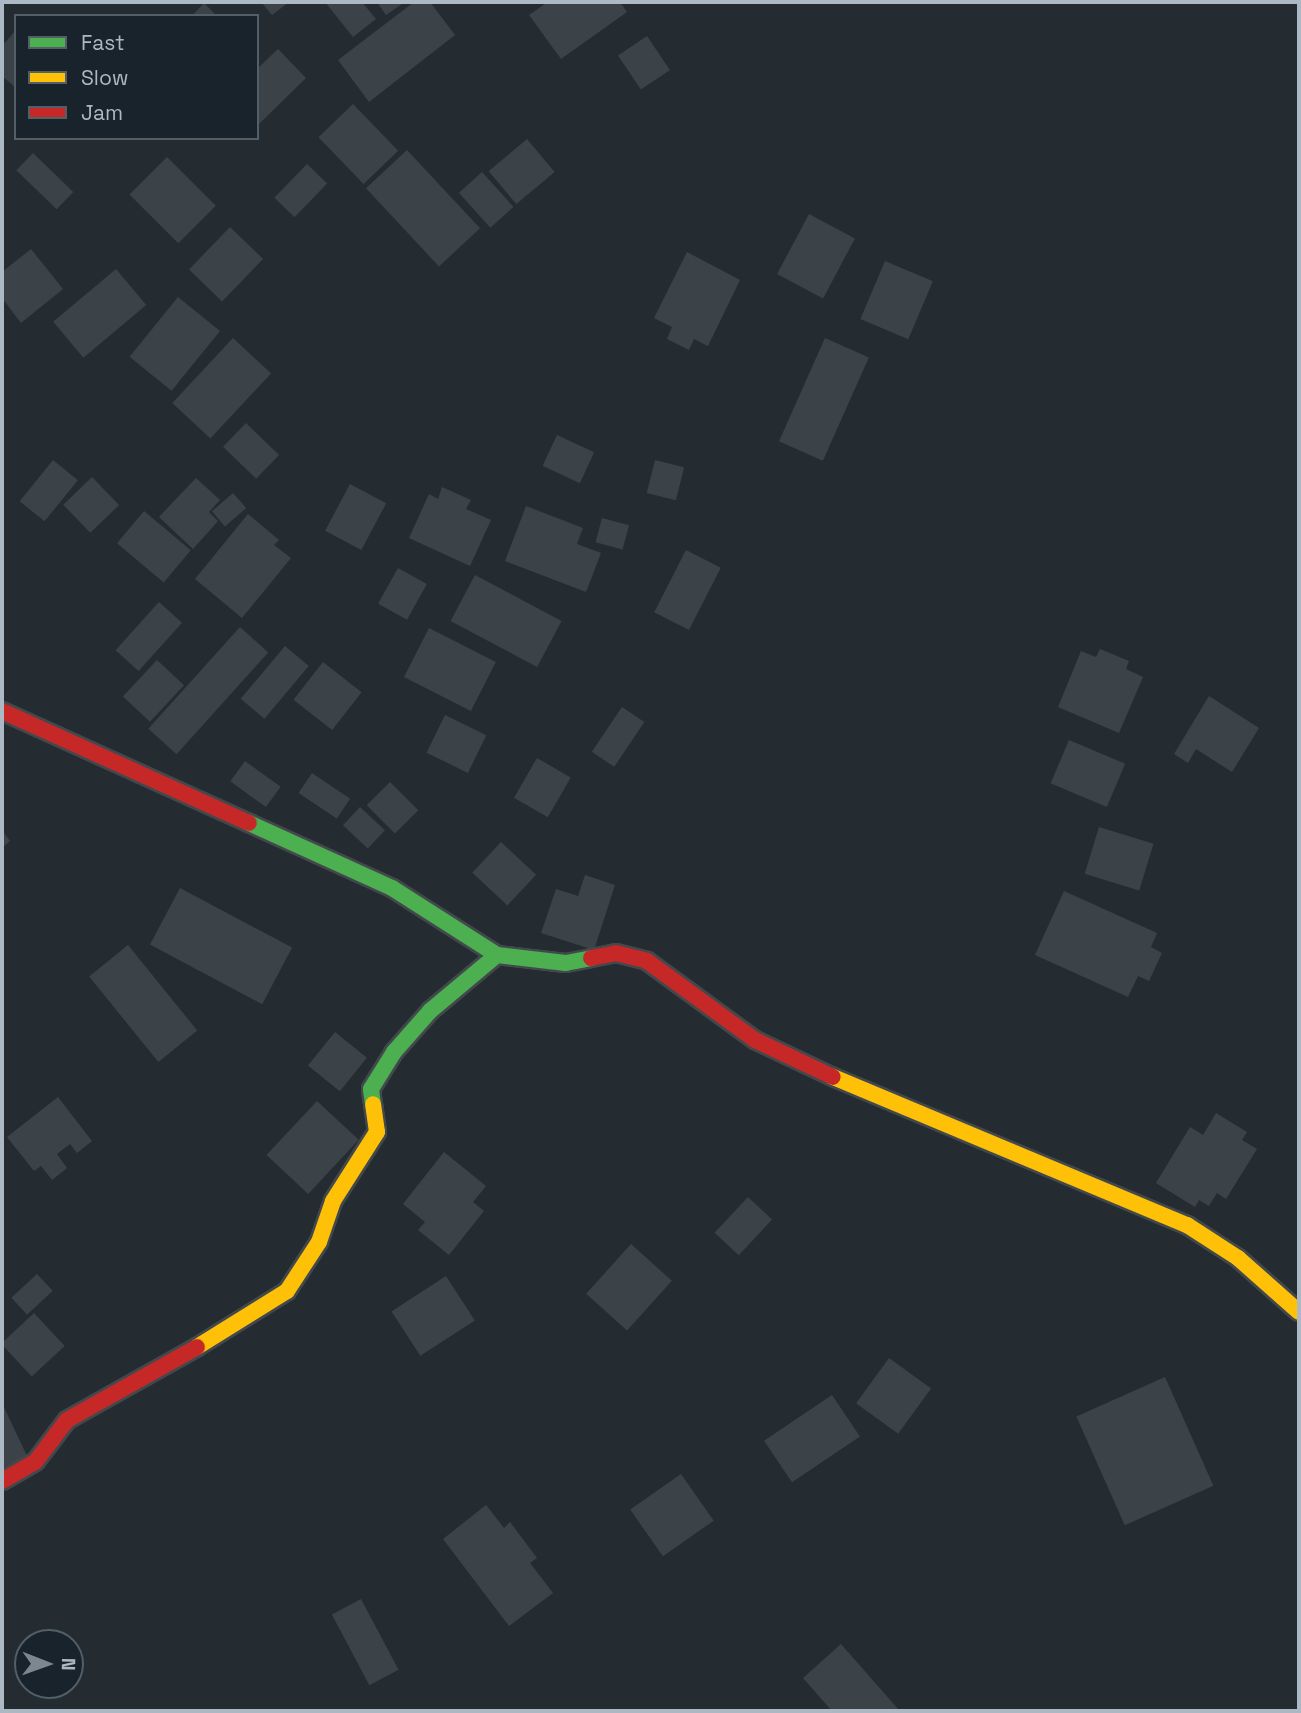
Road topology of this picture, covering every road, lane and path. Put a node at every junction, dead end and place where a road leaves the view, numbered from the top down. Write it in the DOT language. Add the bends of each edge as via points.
graph roads {
  1 [pos="2,712"];
  2 [pos="497,955"];
  3 [pos="1299,1311"];
  4 [pos="2,1481"];
  1 -- 2 [label="street" via="392,888"];
  2 -- 3 [label="street" via="566,963 615,953 647,961 755,1040 797,1062 1122,1194 1187,1225 1238,1258"];
  2 -- 4 [label="street" via="430,1011 394,1052 371,1089 377,1132 333,1201 319,1242 287,1291 260,1312 67,1420 36,1461"];
}
